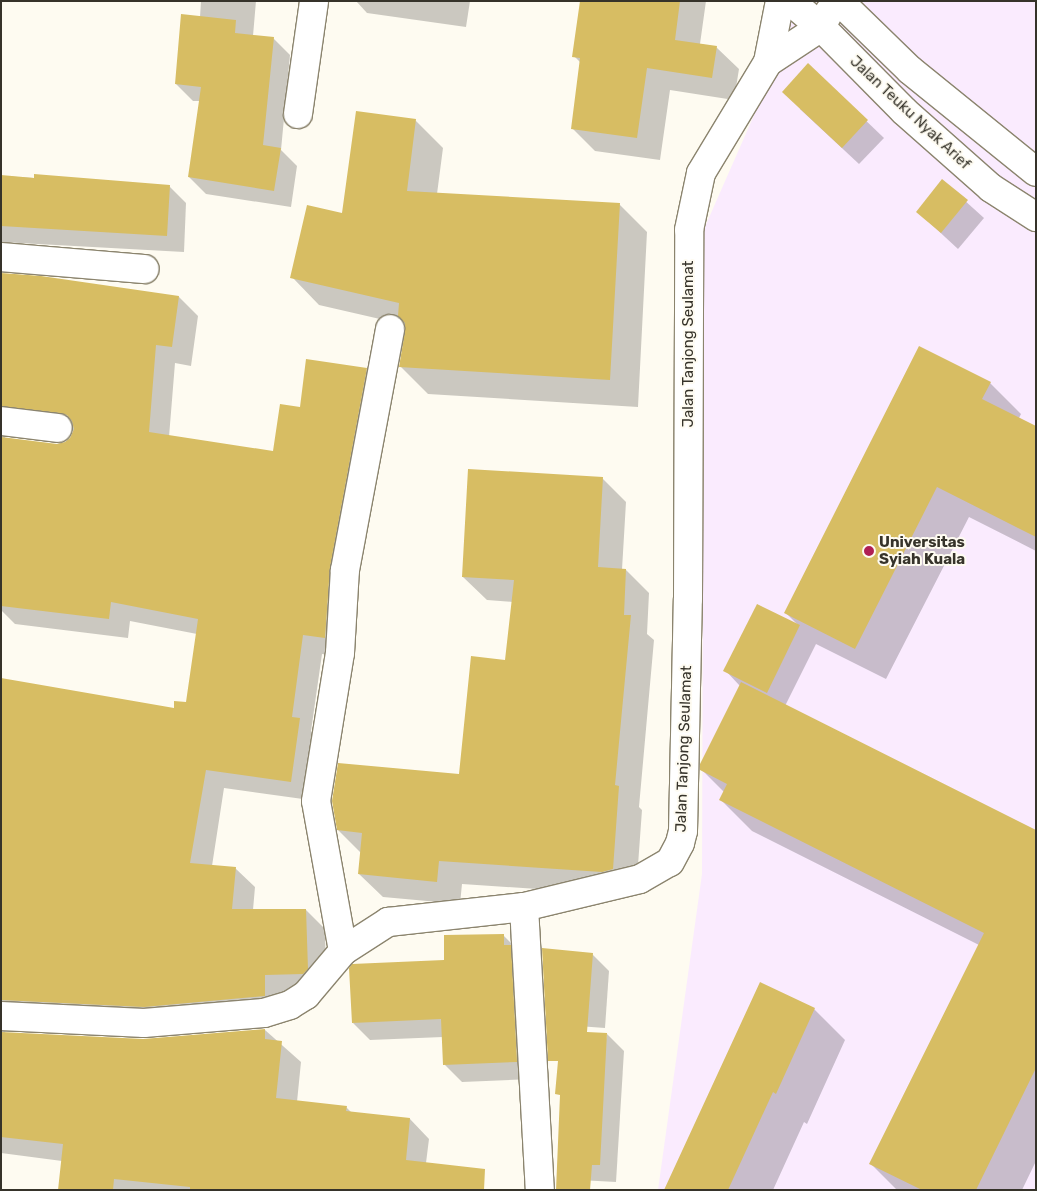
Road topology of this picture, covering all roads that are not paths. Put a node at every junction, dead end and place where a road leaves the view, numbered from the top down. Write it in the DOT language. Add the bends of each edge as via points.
graph roads {
  1 [pos="314,1"];
  2 [pos="780,1"];
  3 [pos="790,1"];
  4 [pos="838,1"];
  5 [pos="821,27"];
  6 [pos="768,62"];
  7 [pos="298,114"];
  8 [pos="1036,172"];
  9 [pos="1036,217"];
  10 [pos="1,257"];
  11 [pos="145,269"];
  12 [pos="390,329"];
  13 [pos="1,421"];
  14 [pos="58,428"];
  15 [pos="524,907"];
  16 [pos="343,951"];
  17 [pos="1,1016"];
  18 [pos="540,1190"];
  1 -- 7 [label="street"];
  2 -- 6 [label="street, Jalan Tanjong Seulamat"];
  3 -- 5 [label="street, Jalan Teuku Nyak Arief"];
  4 -- 5 [label="street"];
  4 -- 8 [label="street" via="910,70"];
  5 -- 6 [label="street, Jalan Tanjong Seulamat"];
  5 -- 9 [label="street, Jalan Teuku Nyak Arief" via="904,111 983,181"];
  6 -- 15 [label="street, Jalan Tanjong Seulamat" via="702,173 689,230 688,599 683,832 680,843 670,862 640,879"];
  10 -- 11 [label="street"];
  12 -- 16 [label="street" via="345,570 340,653 316,801"];
  13 -- 14 [label="street"];
  15 -- 16 [label="street, Jalan Tanjong Seulamat" via="388,922"];
  15 -- 18 [label="street"];
  16 -- 17 [label="street, Jalan Tanjong Seulamat" via="306,995 290,1005 264,1013 144,1023"];
}
